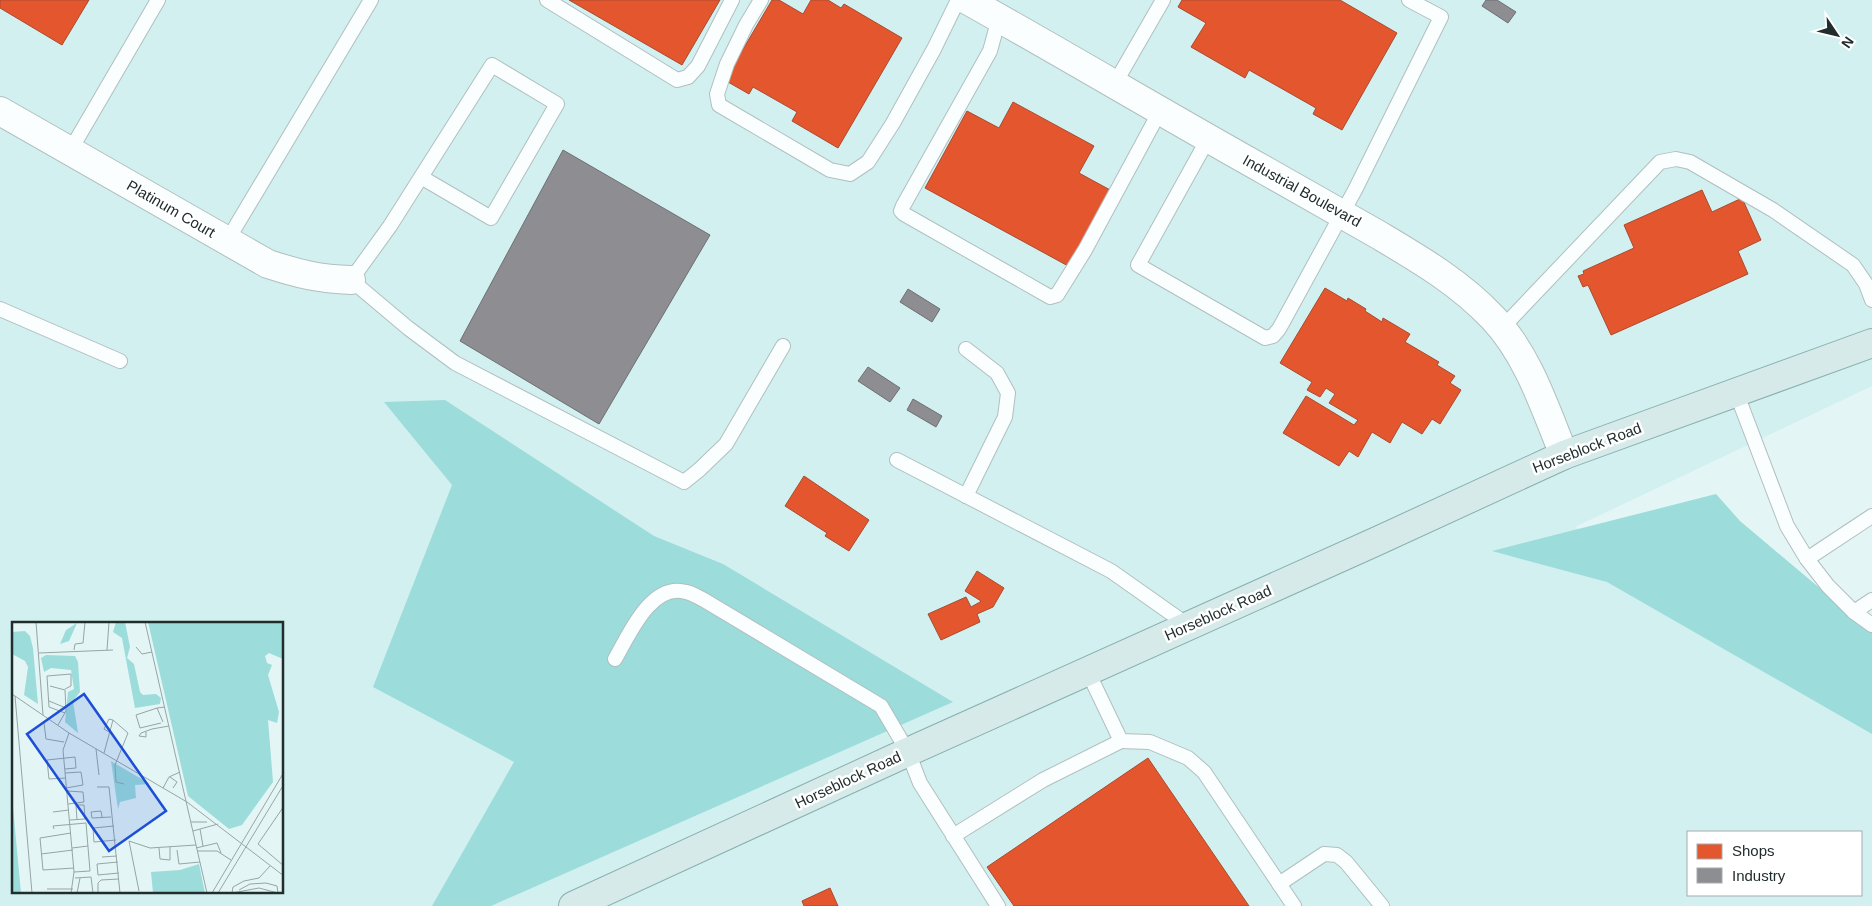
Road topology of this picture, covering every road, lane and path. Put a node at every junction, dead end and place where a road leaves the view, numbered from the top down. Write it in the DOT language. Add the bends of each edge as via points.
graph roads {
  1 [pos="158,0"];
  2 [pos="371,0"];
  3 [pos="547,0"];
  4 [pos="732,0"];
  5 [pos="761,0"];
  6 [pos="958,0"];
  7 [pos="967,0"];
  8 [pos="1163,0"];
  9 [pos="1409,0"];
  10 [pos="999,18"];
  11 [pos="1114,85"];
  12 [pos="0,111"];
  13 [pos="1160,111"];
  14 [pos="1208,139"];
  15 [pos="70,151"];
  16 [pos="421,177"];
  17 [pos="1342,214"];
  18 [pos="227,241"];
  19 [pos="351,280"];
  20 [pos="1872,300"];
  21 [pos="0,309"];
  22 [pos="1502,328"];
  23 [pos="1872,343"];
  24 [pos="784,346"];
  25 [pos="966,349"];
  26 [pos="120,361"];
  27 [pos="1736,392"];
  28 [pos="1564,454"];
  29 [pos="897,460"];
  30 [pos="966,496"];
  31 [pos="1872,516"];
  32 [pos="1807,559"];
  33 [pos="1872,600"];
  34 [pos="1854,612"];
  35 [pos="1872,625"];
  36 [pos="1189,626"];
  37 [pos="615,659"];
  38 [pos="1088,672"];
  39 [pos="1121,741"];
  40 [pos="908,752"];
  41 [pos="954,836"];
  42 [pos="1280,884"];
  43 [pos="572,906"];
  44 [pos="998,906"];
  45 [pos="1294,906"];
  46 [pos="1382,906"];
  1 -- 15 [label="lane"];
  2 -- 18 [label="lane"];
  3 -- 4 [label="lane" via="677,80 688,77 698,66"];
  5 -- 6 [label="lane" via="727,64 717,94 720,105 830,170 850,174 868,162 893,123"];
  7 -- 10 [label="street, Industrial Boulevard"];
  8 -- 11 [label="lane"];
  9 -- 17 [label="lane" via="1441,17"];
  10 -- 11 [label="street, Industrial Boulevard"];
  10 -- 13 [label="lane" via="990,51 901,211 1050,297 1057,295"];
  11 -- 13 [label="street, Industrial Boulevard"];
  12 -- 15 [label="street, Platinum Court"];
  13 -- 14 [label="street, Industrial Boulevard"];
  14 -- 17 [label="street, Industrial Boulevard"];
  14 -- 17 [label="lane" via="1138,265 1265,338 1273,336 1279,329"];
  15 -- 18 [label="street, Platinum Court"];
  16 -- 16 [label="lane" via="492,65 557,104 491,218"];
  16 -- 19 [label="lane"];
  17 -- 22 [label="street, Industrial Boulevard" via="1454,282"];
  18 -- 19 [label="street, Platinum Court" via="268,264 292,272 322,279"];
  19 -- 24 [label="lane" via="455,363 684,482 726,444"];
  20 -- 22 [label="lane" via="1866,284 1852,265 1773,210 1690,162 1676,159 1660,162"];
  21 -- 26 [label="lane"];
  22 -- 28 [label="street, Industrial Boulevard" via="1532,378"];
  23 -- 27 [label="main road, Horseblock Road"];
  25 -- 30 [label="lane" via="997,373 1008,393 1005,417"];
  27 -- 28 [label="main road, Horseblock Road"];
  27 -- 32 [label="lane" via="1787,526"];
  28 -- 36 [label="main road, Horseblock Road"];
  29 -- 30 [label="lane"];
  30 -- 36 [label="lane" via="1111,571"];
  31 -- 32 [label="lane"];
  32 -- 34 [label="lane"];
  33 -- 34 [label="lane"];
  34 -- 35 [label="lane"];
  36 -- 38 [label="main road, Horseblock Road"];
  37 -- 40 [label="lane" via="654,599 669,591 686,591 881,706"];
  38 -- 39 [label="lane"];
  38 -- 40 [label="main road, Horseblock Road"];
  39 -- 41 [label="lane" via="1042,780"];
  39 -- 42 [label="lane" via="1150,742 1188,758 1204,772"];
  40 -- 41 [label="lane" via="920,784"];
  40 -- 43 [label="main road, Horseblock Road"];
  41 -- 44 [label="lane"];
  42 -- 45 [label="lane"];
  42 -- 46 [label="lane" via="1324,854 1337,855"];
}
